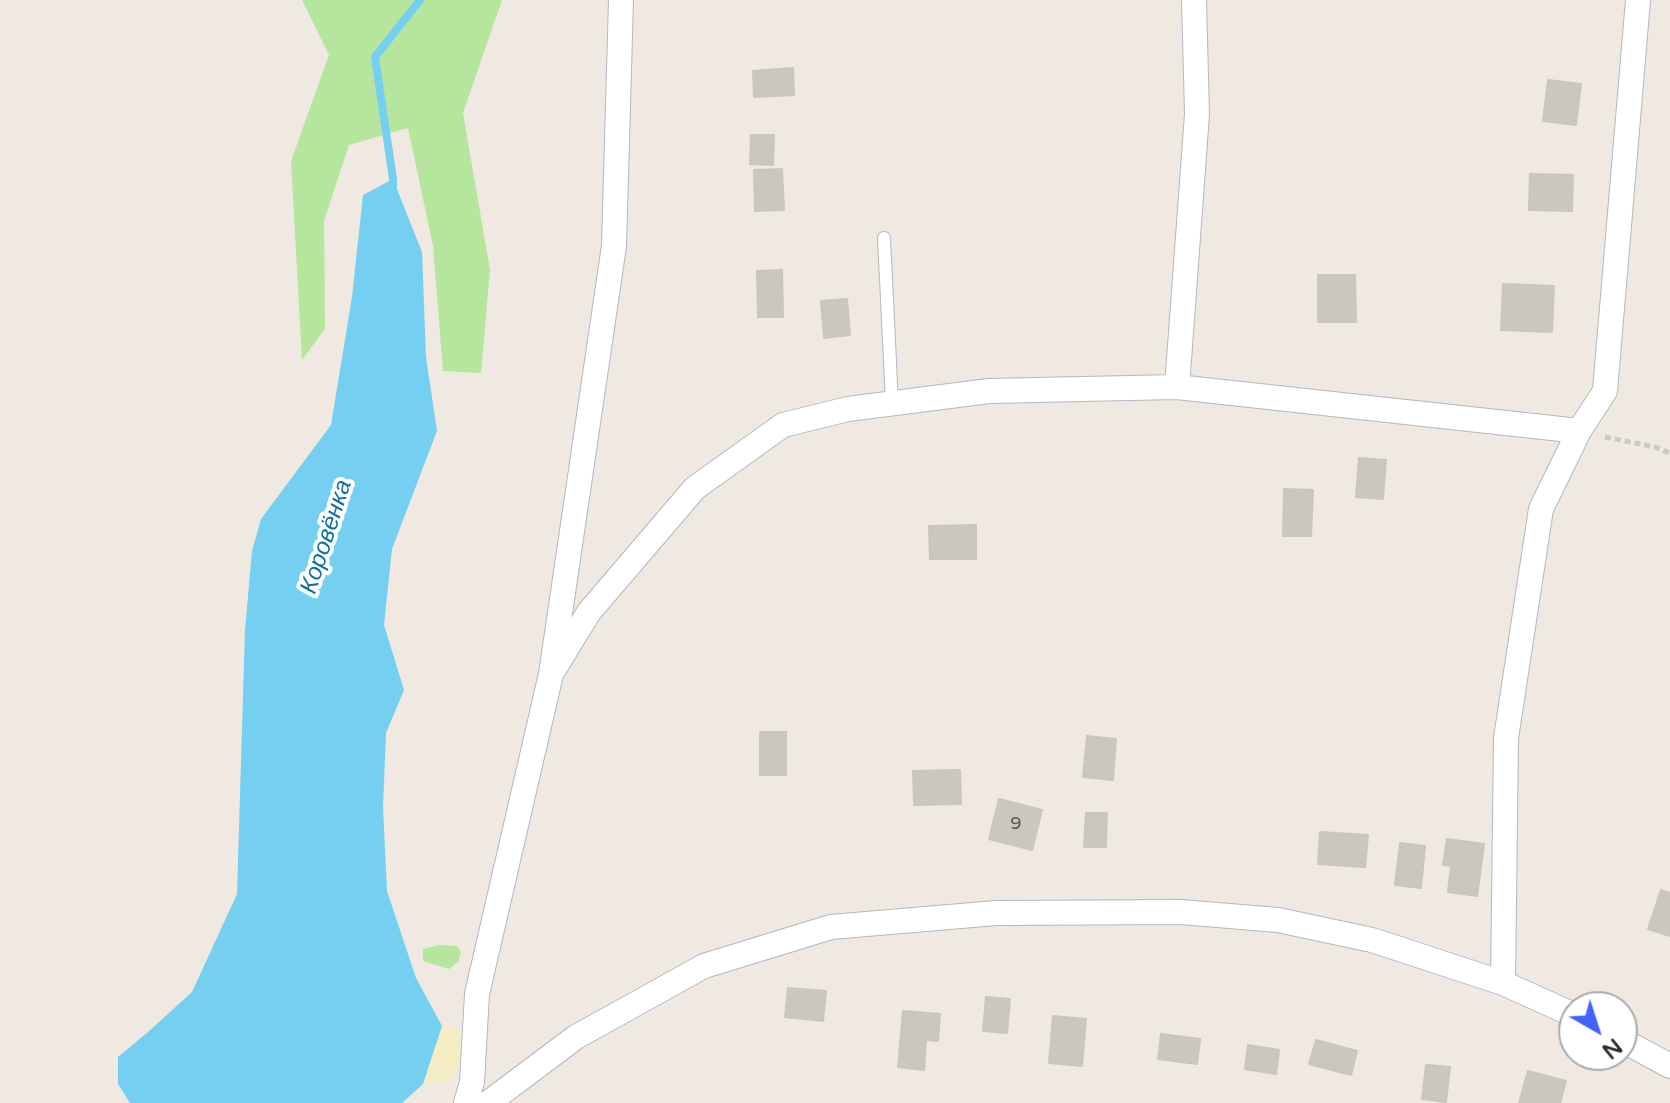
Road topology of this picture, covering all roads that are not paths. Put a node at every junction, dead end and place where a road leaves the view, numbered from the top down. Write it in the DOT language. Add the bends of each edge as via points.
graph roads {
  1 [pos="621,0"];
  2 [pos="1194,0"];
  3 [pos="1638,0"];
  4 [pos="884,238"];
  5 [pos="1177,387"];
  6 [pos="892,403"];
  7 [pos="1579,431"];
  8 [pos="551,674"];
  9 [pos="1503,983"];
  10 [pos="1558,1008"];
  11 [pos="1638,1049"];
  12 [pos="1670,1066"];
  13 [pos="466,1103"];
  14 [pos="488,1103"];
  1 -- 8 [label="street" via="614,246"];
  2 -- 5 [label="street" via="1197,114"];
  3 -- 7 [label="street" via="1605,391"];
  4 -- 6 [label="lane"];
  5 -- 6 [label="street" via="989,391"];
  5 -- 7 [label="street"];
  6 -- 8 [label="street" via="783,425 695,488 589,612"];
  7 -- 9 [label="street" via="1541,509 1506,738"];
  8 -- 13 [label="street" via="477,994"];
  9 -- 10 [label="street"];
  9 -- 14 [label="street" via="1372,940 1264,918 1181,912 996,913 831,927 704,966 576,1037"];
  11 -- 12 [label="street"];
}
